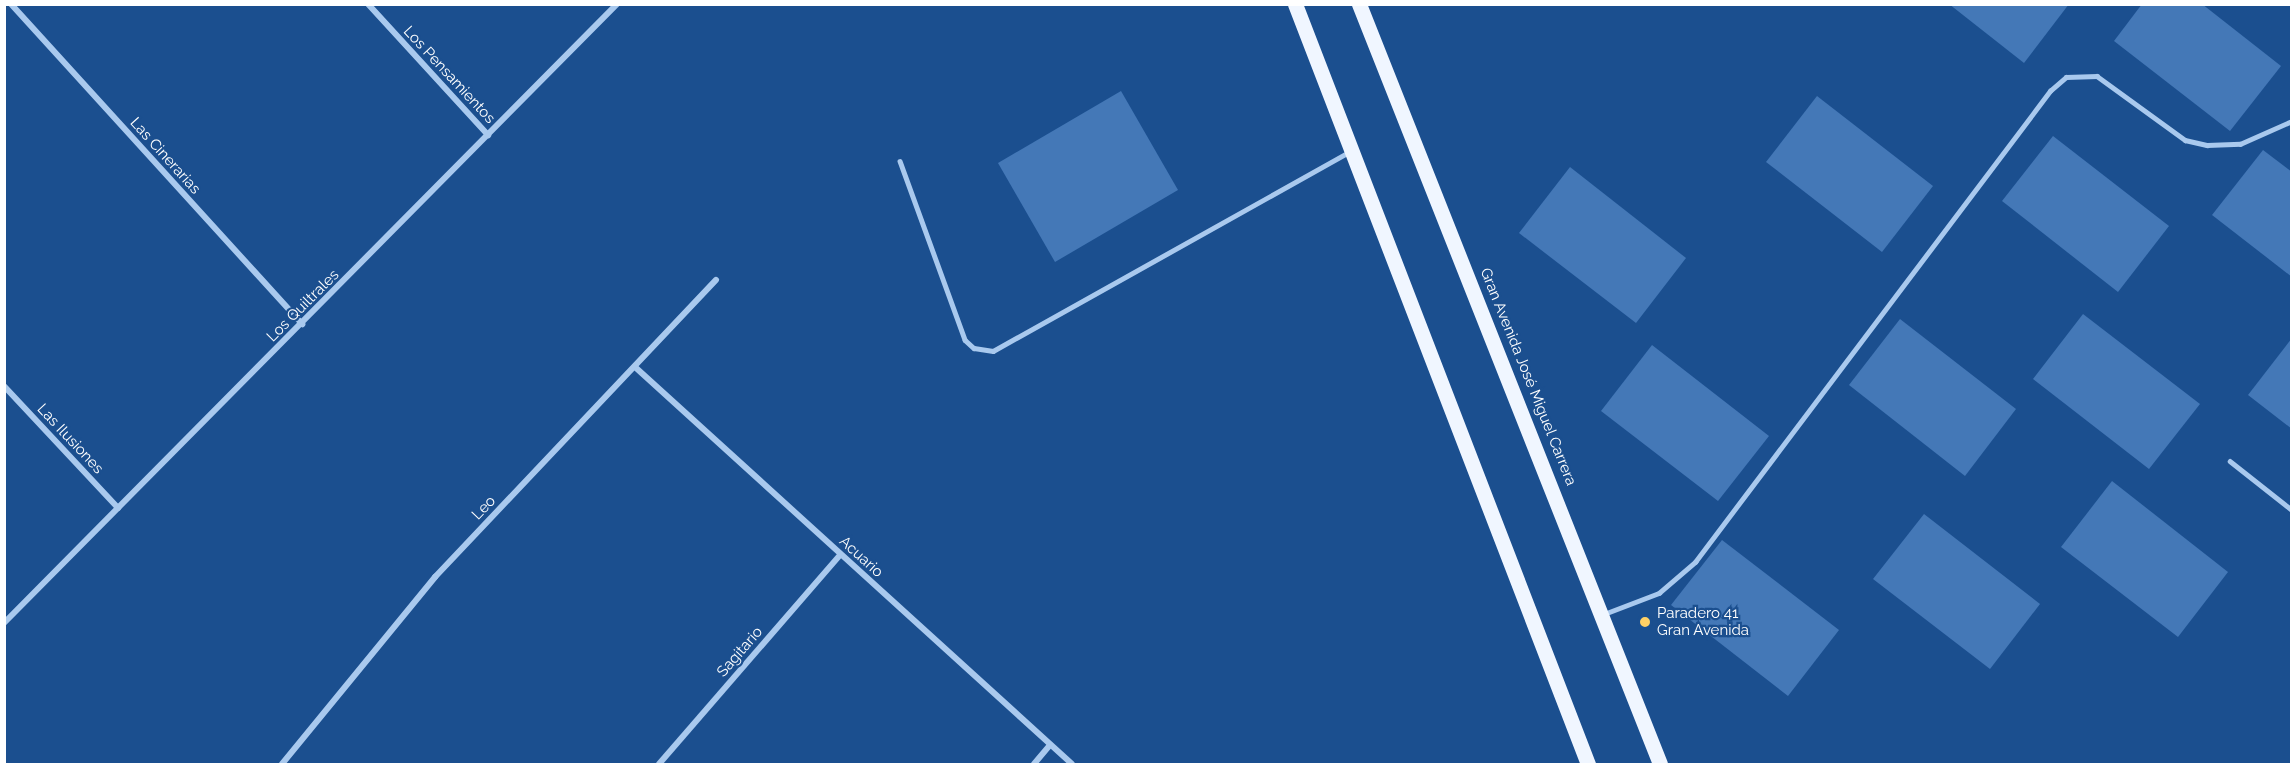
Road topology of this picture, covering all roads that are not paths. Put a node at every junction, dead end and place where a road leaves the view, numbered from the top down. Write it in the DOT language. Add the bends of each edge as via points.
graph roads {
  1 [pos="11,4"];
  2 [pos="368,4"];
  3 [pos="617,4"];
  4 [pos="1294,4"];
  5 [pos="1359,4"];
  6 [pos="2292,121"];
  7 [pos="488,135"];
  8 [pos="1353,150"];
  9 [pos="900,161"];
  10 [pos="716,280"];
  11 [pos="302,324"];
  12 [pos="635,367"];
  13 [pos="4,386"];
  14 [pos="2230,461"];
  15 [pos="118,508"];
  16 [pos="2292,510"];
  17 [pos="840,555"];
  18 [pos="1604,614"];
  19 [pos="4,623"];
  20 [pos="1050,745"];
  21 [pos="282,765"];
  22 [pos="659,765"];
  23 [pos="1034,765"];
  24 [pos="1072,765"];
  25 [pos="1588,765"];
  26 [pos="1660,765"];
  1 -- 11 [label="street, Las Cinerarias"];
  2 -- 7 [label="street, Los Pensamientos"];
  3 -- 7 [label="street, Los Quiltrales"];
  4 -- 8 [label="main road"];
  5 -- 18 [label="main road, Gran Avenida José Miguel Carrera"];
  6 -- 18 [label="lane" via="2240,144 2207,145 2185,140 2097,76 2066,77 1695,562 1659,593"];
  7 -- 11 [label="street, Los Quiltrales"];
  8 -- 9 [label="lane" via="993,351 974,348 965,340"];
  8 -- 25 [label="main road"];
  10 -- 12 [label="street, Leo"];
  11 -- 15 [label="street, Los Quiltrales"];
  12 -- 17 [label="street, Acuario"];
  12 -- 21 [label="street, Leo" via="435,577"];
  13 -- 15 [label="street, Las Ilusiones"];
  14 -- 16 [label="lane"];
  15 -- 19 [label="street, Los Quiltrales"];
  17 -- 20 [label="street, Acuario"];
  17 -- 22 [label="street, Sagitario"];
  18 -- 26 [label="main road, Gran Avenida José Miguel Carrera"];
  20 -- 23 [label="street"];
  20 -- 24 [label="street, Acuario"];
}
